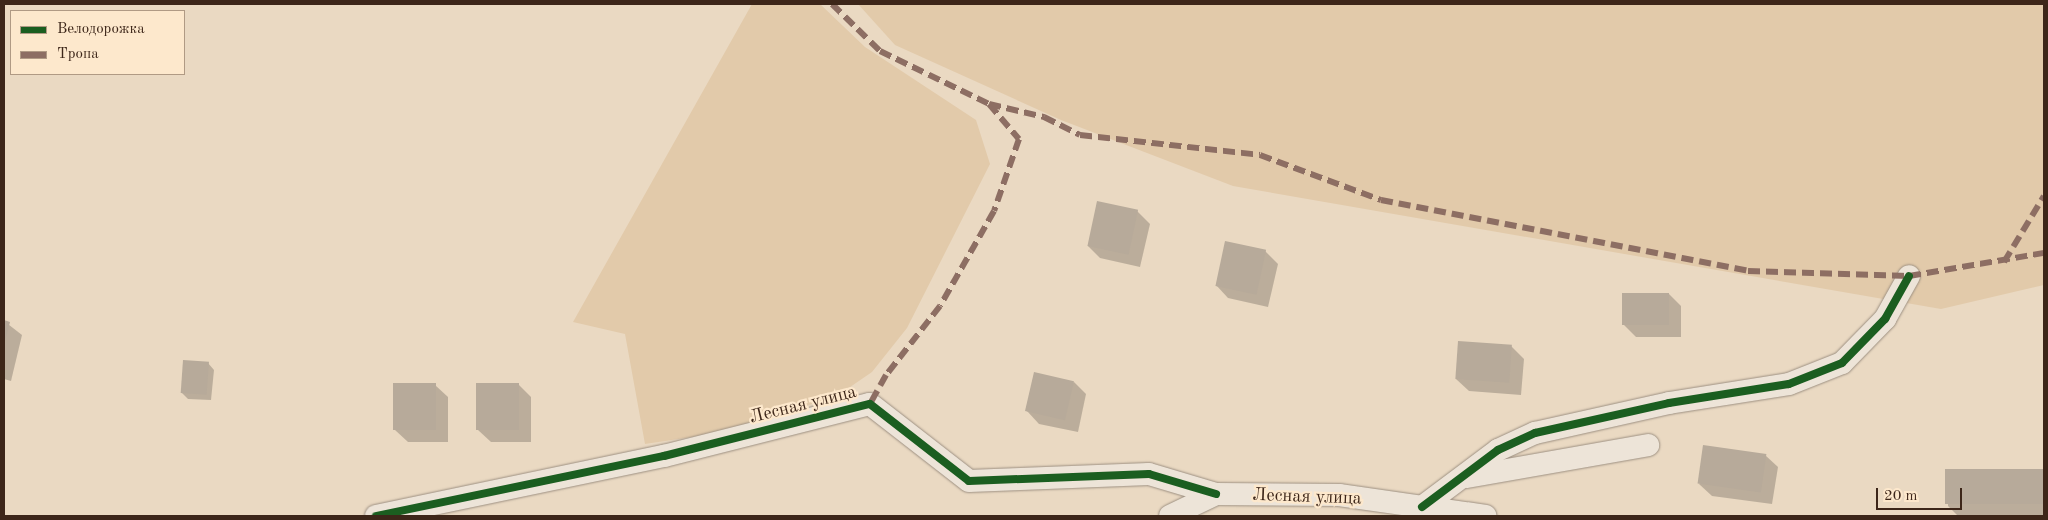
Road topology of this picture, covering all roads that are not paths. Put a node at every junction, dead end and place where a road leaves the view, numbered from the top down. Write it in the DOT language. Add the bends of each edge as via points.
graph roads {
  1 [pos="1909,276"];
  2 [pos="1648,445"];
  3 [pos="1466,477"];
  4 [pos="1216,494"];
  5 [pos="1422,507"];
  6 [pos="376,516"];
  7 [pos="1170,516"];
  8 [pos="1486,516"];
  1 -- 3 [label="street" via="1885,318 1842,363 1789,384 1669,403 1535,433 1498,450"];
  2 -- 3 [label="street"];
  3 -- 5 [label="street"];
  4 -- 5 [label="street, Лесная улица" via="1339,495"];
  4 -- 6 [label="street, Лесная улица" via="1149,474 969,480 870,404 664,456"];
  4 -- 7 [label="street, Лесная улица"];
  5 -- 8 [label="street, Лесная улица"];
}
